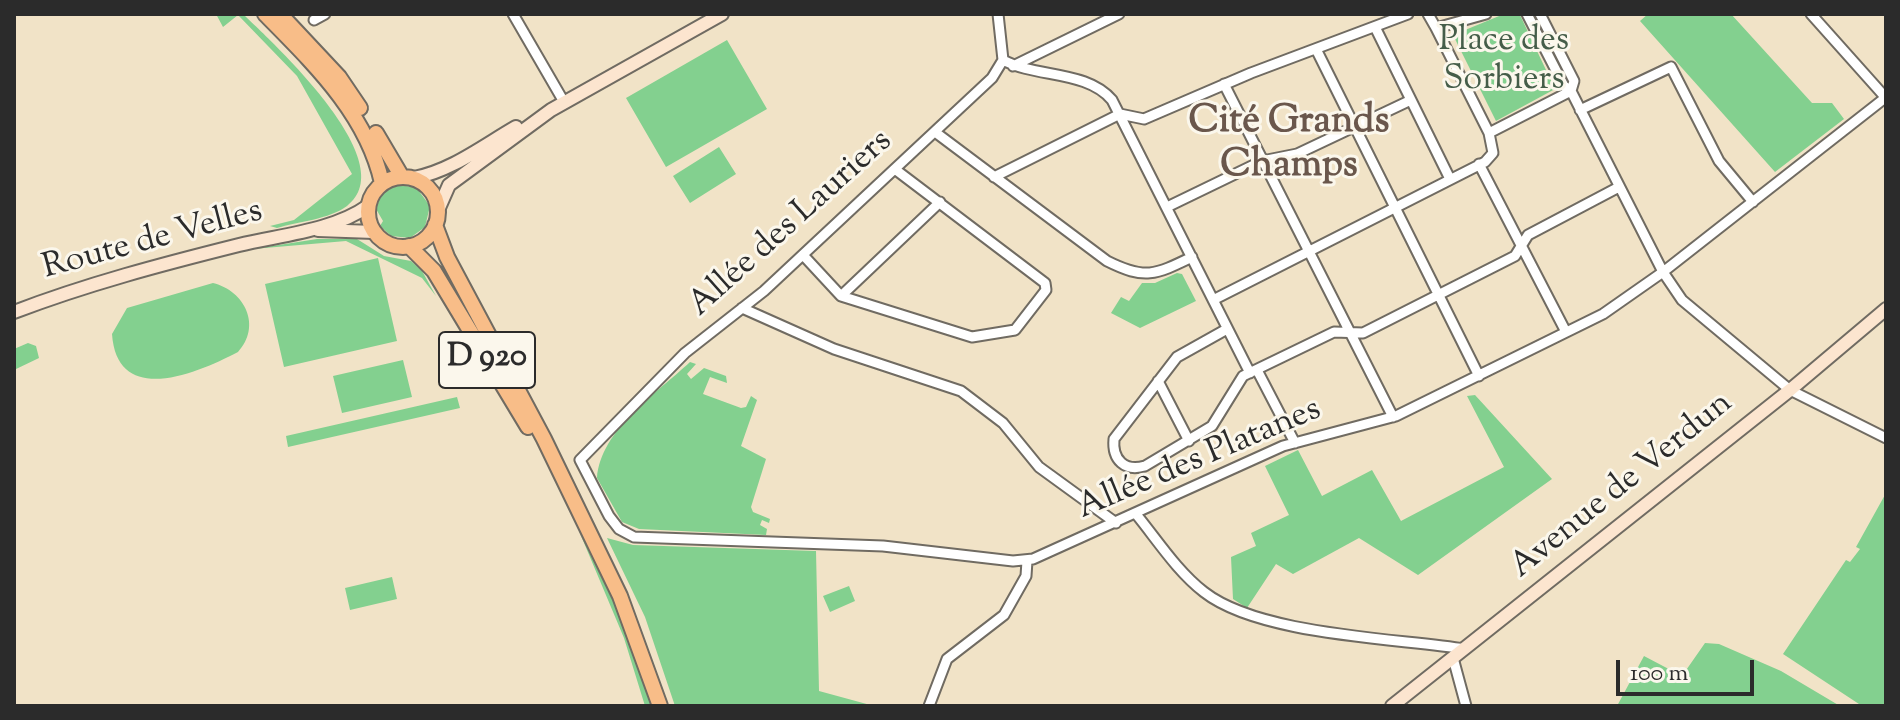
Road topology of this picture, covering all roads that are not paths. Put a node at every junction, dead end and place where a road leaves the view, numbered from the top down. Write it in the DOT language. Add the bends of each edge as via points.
graph roads {
  1 [pos="265,14"];
  2 [pos="280,14"];
  3 [pos="325,14"];
  4 [pos="513,14"];
  5 [pos="722,14"];
  6 [pos="998,14"];
  7 [pos="1119,14"];
  8 [pos="1408,14"];
  9 [pos="1428,14"];
  10 [pos="1486,14"];
  11 [pos="1527,14"];
  12 [pos="1540,14"];
  13 [pos="1811,14"];
  14 [pos="314,20"];
  15 [pos="1375,27"];
  16 [pos="1436,28"];
  17 [pos="1316,49"];
  18 [pos="1003,60"];
  19 [pos="1013,66"];
  20 [pos="1224,84"];
  21 [pos="1571,91"];
  22 [pos="1886,98"];
  23 [pos="1411,100"];
  24 [pos="564,102"];
  25 [pos="551,110"];
  26 [pos="1580,110"];
  27 [pos="1120,114"];
  28 [pos="1354,126"];
  29 [pos="935,132"];
  30 [pos="1489,133"];
  31 [pos="1262,161"];
  32 [pos="1479,164"];
  33 [pos="896,170"];
  34 [pos="408,177"];
  35 [pos="994,177"];
  36 [pos="1450,179"];
  37 [pos="379,187"];
  38 [pos="1619,187"];
  39 [pos="940,202"];
  40 [pos="1753,202"];
  41 [pos="368,206"];
  42 [pos="1167,207"];
  43 [pos="1395,207"];
  44 [pos="434,223"];
  45 [pos="307,230"];
  46 [pos="374,232"];
  47 [pos="409,246"];
  48 [pos="1521,247"];
  49 [pos="1308,252"];
  50 [pos="803,255"];
  51 [pos="1192,257"];
  52 [pos="1663,272"];
  53 [pos="1439,295"];
  54 [pos="841,296"];
  55 [pos="1213,300"];
  56 [pos="742,308"];
  57 [pos="1885,310"];
  58 [pos="14,312"];
  59 [pos="1227,329"];
  60 [pos="1347,330"];
  61 [pos="1566,332"];
  62 [pos="1253,371"];
  63 [pos="1479,376"];
  64 [pos="1158,381"];
  65 [pos="1790,390"];
  66 [pos="1393,417"];
  67 [pos="1886,438"];
  68 [pos="1189,441"];
  69 [pos="1295,443"];
  70 [pos="580,460"];
  71 [pos="561,478"];
  72 [pos="1136,514"];
  73 [pos="1116,523"];
  74 [pos="1027,561"];
  75 [pos="1465,649"];
  76 [pos="1453,658"];
  77 [pos="660,706"];
  78 [pos="929,706"];
  79 [pos="1392,706"];
  80 [pos="1466,706"];
  1 -- 37 [label="main road" via="310,63 363,145"];
  2 -- 34 [label="main road" via="339,77"];
  3 -- 14 [label="street"];
  4 -- 24 [label="street"];
  5 -- 24 [label="main road"];
  6 -- 18 [label="street"];
  7 -- 19 [label="street"];
  8 -- 15 [label="street"];
  9 -- 16 [label="street"];
  10 -- 16 [label="street"];
  11 -- 21 [label="street"];
  12 -- 21 [label="street" via="1574,81"];
  13 -- 22 [label="street"];
  15 -- 17 [label="street"];
  15 -- 23 [label="street"];
  16 -- 30 [label="street"];
  17 -- 20 [label="street"];
  17 -- 28 [label="street"];
  18 -- 19 [label="street"];
  18 -- 29 [label="street, Allée des Lauriers" via="992,78"];
  19 -- 27 [label="street" via="1088,82 1104,91"];
  20 -- 27 [label="street" via="1144,119"];
  20 -- 31 [label="street"];
  21 -- 26 [label="street"];
  21 -- 30 [label="street"];
  22 -- 40 [label="street, Allée des Platanes"];
  23 -- 28 [label="street"];
  23 -- 36 [label="street"];
  24 -- 25 [label="main road"];
  25 -- 34 [label="main road" via="435,174"];
  25 -- 44 [label="main road" via="449,185"];
  26 -- 38 [label="street"];
  26 -- 40 [label="street" via="1671,67 1719,161"];
  27 -- 35 [label="street"];
  27 -- 42 [label="street"];
  28 -- 31 [label="street" via="1297,154"];
  28 -- 43 [label="street"];
  29 -- 33 [label="street, Allée des Lauriers"];
  29 -- 35 [label="street"];
  30 -- 32 [label="street" via="1493,153"];
  31 -- 42 [label="street"];
  31 -- 49 [label="street"];
  32 -- 36 [label="street"];
  32 -- 48 [label="street"];
  33 -- 39 [label="street"];
  33 -- 50 [label="street, Allée des Lauriers"];
  34 -- 37 [label="main road"];
  34 -- 44 [label="main road" via="431,191"];
  35 -- 51 [label="street" via="1131,273 1154,275"];
  36 -- 43 [label="street"];
  37 -- 41 [label="main road"];
  38 -- 48 [label="street" via="1528,235"];
  38 -- 52 [label="street"];
  39 -- 54 [label="street"];
  39 -- 54 [label="street" via="1045,283 1046,290 1015,330 972,337"];
  40 -- 52 [label="street, Allée des Platanes"];
  41 -- 45 [label="main road, Route de Velles"];
  41 -- 46 [label="main road"];
  42 -- 51 [label="street"];
  43 -- 49 [label="street"];
  43 -- 53 [label="street"];
  44 -- 47 [label="main road"];
  44 -- 71 [label="main road, D 920"];
  45 -- 46 [label="main road, Route de Velles"];
  45 -- 58 [label="main road, Route de Velles" via="152,268"];
  46 -- 47 [label="main road" via="390,244"];
  47 -- 71 [label="main road, D 920" via="439,278"];
  48 -- 53 [label="street" via="1515,256"];
  48 -- 61 [label="street"];
  49 -- 55 [label="street"];
  49 -- 60 [label="street"];
  50 -- 54 [label="street"];
  50 -- 56 [label="street, Allée des Lauriers"];
  51 -- 55 [label="street"];
  52 -- 61 [label="street, Allée des Platanes" via="1603,314"];
  52 -- 65 [label="street" via="1682,300"];
  53 -- 60 [label="street" via="1363,333"];
  53 -- 63 [label="street"];
  55 -- 59 [label="street"];
  56 -- 70 [label="street, Allée des Lauriers" via="685,353"];
  56 -- 73 [label="street" via="834,349 961,391 1003,423 1039,467"];
  57 -- 65 [label="main road, Avenue de Verdun"];
  59 -- 62 [label="street"];
  59 -- 64 [label="street" via="1177,357"];
  60 -- 62 [label="street"];
  60 -- 66 [label="street"];
  61 -- 63 [label="street, Allée des Platanes"];
  62 -- 68 [label="street" via="1236,384 1212,426"];
  62 -- 69 [label="street"];
  63 -- 66 [label="street, Allée des Platanes"];
  64 -- 68 [label="street"];
  64 -- 68 [label="street" via="1114,439 1116,458 1134,469"];
  65 -- 67 [label="street"];
  65 -- 75 [label="main road, Avenue de Verdun"];
  66 -- 69 [label="street, Allée des Platanes"];
  69 -- 72 [label="street, Allée des Platanes"];
  70 -- 74 [label="street, Allée des Platanes" via="609,516 634,537 883,546"];
  71 -- 77 [label="main road, D 920" via="620,596"];
  72 -- 73 [label="street, Allée des Platanes"];
  72 -- 75 [label="street" via="1183,574 1252,618"];
  73 -- 74 [label="street, Allée des Platanes"];
  74 -- 78 [label="street" via="1026,576 1004,615 947,659"];
  75 -- 76 [label="main road, Avenue de Verdun"];
  76 -- 79 [label="main road, Avenue de Verdun"];
  76 -- 80 [label="street"];
}
